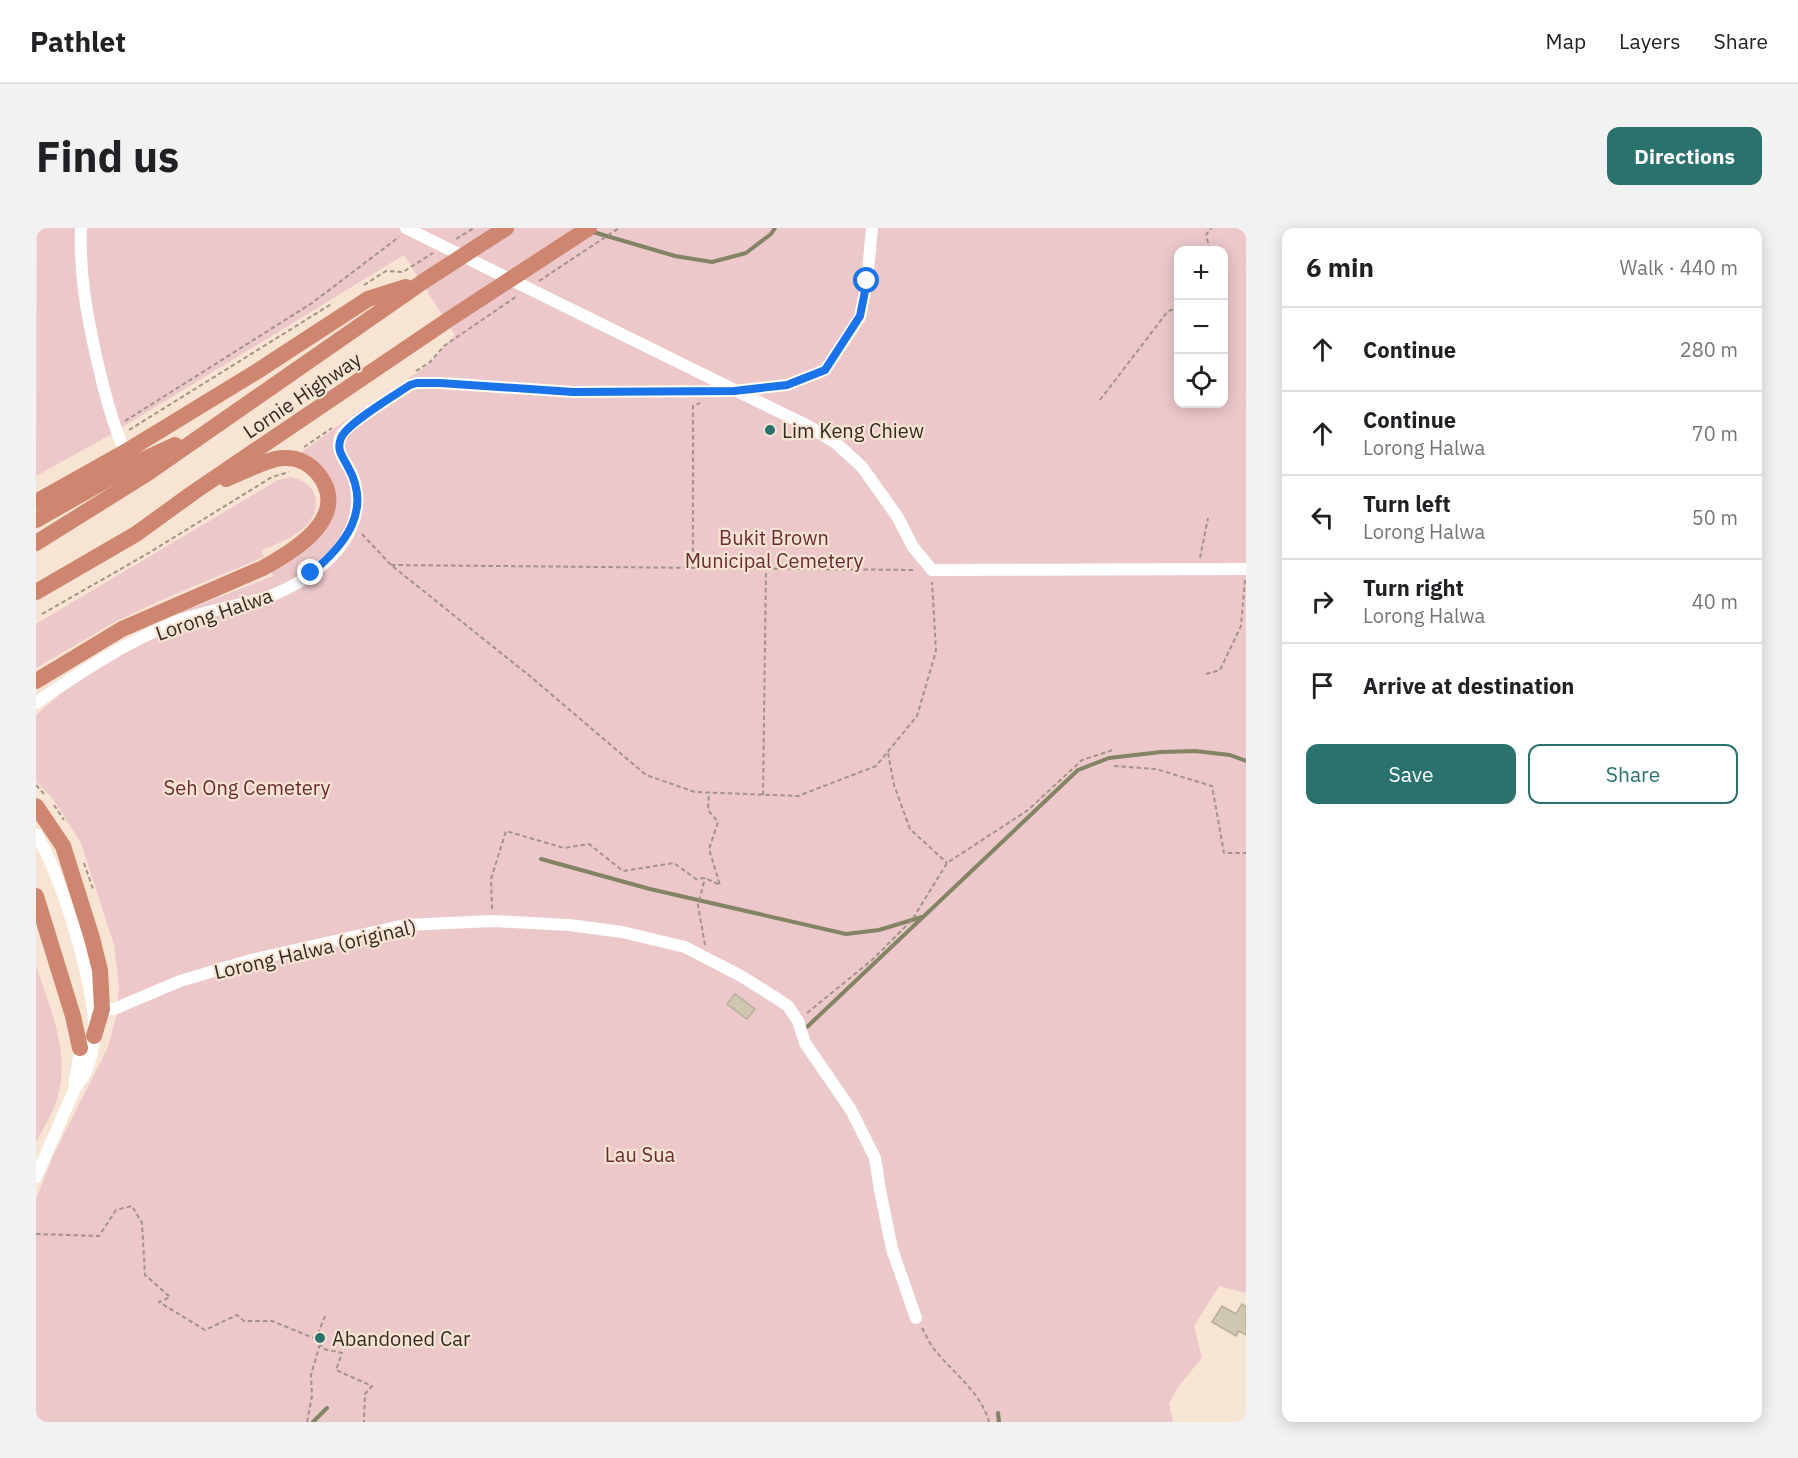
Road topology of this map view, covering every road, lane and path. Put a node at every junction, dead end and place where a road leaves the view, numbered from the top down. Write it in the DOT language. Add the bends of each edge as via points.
graph roads {
  1 [pos="81,228"];
  2 [pos="506,228"];
  3 [pos="589,228"];
  4 [pos="872,228"];
  5 [pos="1210,228"];
  6 [pos="407,229"];
  7 [pos="1209,246"];
  8 [pos="420,262"];
  9 [pos="427,279"];
  10 [pos="357,289"];
  11 [pos="338,301"];
  12 [pos="1174,309"];
  13 [pos="734,391"];
  14 [pos="1100,400"];
  15 [pos="703,402"];
  16 [pos="218,424"];
  17 [pos="116,427"];
  18 [pos="123,446"];
  19 [pos="288,473"];
  20 [pos="296,474"];
  21 [pos="194,492"];
  22 [pos="36,502"];
  23 [pos="1208,518"];
  24 [pos="36,520"];
  25 [pos="354,525"];
  26 [pos="36,543"];
  27 [pos="1199,559"];
  28 [pos="391,565"];
  29 [pos="693,567"];
  30 [pos="766,567"];
  31 [pos="1246,569"];
  32 [pos="932,570"];
  33 [pos="36,592"];
  34 [pos="1206,674"];
  35 [pos="36,681"];
  36 [pos="36,703"];
  37 [pos="1113,750"];
  38 [pos="888,751"];
  39 [pos="1114,766"];
  40 [pos="709,793"];
  41 [pos="763,795"];
  42 [pos="36,807"];
  43 [pos="36,834"];
  44 [pos="36,847"];
  45 [pos="1246,853"];
  46 [pos="946,863"];
  47 [pos="705,878"];
  48 [pos="36,896"];
  49 [pos="493,921"];
  50 [pos="707,957"];
  51 [pos="102,1009"];
  52 [pos="798,1021"];
  53 [pos="94,1036"];
  54 [pos="80,1048"];
  55 [pos="75,1088"];
  56 [pos="36,1177"];
  57 [pos="36,1234"];
  58 [pos="324,1316"];
  59 [pos="916,1318"];
  60 [pos="316,1339"];
  61 [pos="320,1344"];
  62 [pos="307,1422"];
  63 [pos="364,1422"];
  64 [pos="988,1422"];
  1 -- 17 [label="street" via="81,275 94,348"];
  2 -- 9 [label="highway, Lornie Highway"];
  3 -- 21 [label="highway, Lornie Highway"];
  4 -- 13 [label="street" via="860,316 825,370 787,385"];
  5 -- 7 [label="path" via="1206,235"];
  6 -- 13 [label="street"];
  6 -- 17 [label="path" via="312,303"];
  8 -- 10 [label="path" via="402,272 386,271"];
  9 -- 16 [label="highway, Lornie Highway"];
  9 -- 18 [label="highway" via="368,299 256,372"];
  11 -- 18 [label="path" via="126,432"];
  12 -- 14 [label="path" via="1168,311"];
  13 -- 25 [label="street" via="573,392 440,383 410,385 343,433 341,456 356,487"];
  13 -- 32 [label="street" via="836,442 862,467"];
  15 -- 29 [label="path" via="693,406"];
  16 -- 24 [label="highway" via="140,461"];
  16 -- 26 [label="highway, Lornie Highway"];
  17 -- 18 [label="street"];
  18 -- 22 [label="highway"];
  19 -- 20 [label="path"];
  21 -- 33 [label="highway, Lornie Highway" via="136,534"];
  21 -- 35 [label="highway" via="278,459 291,458 308,464 318,474 325,484 327,506 313,534 281,558 122,629"];
  23 -- 27 [label="path"];
  25 -- 28 [label="path"];
  25 -- 36 [label="street, Lorong Halwa" via="331,557 294,584 256,600 173,623 88,667"];
  28 -- 29 [label="path"];
  28 -- 40 [label="path" via="646,775"];
  29 -- 30 [label="path"];
  30 -- 32 [label="path"];
  30 -- 41 [label="path"];
  31 -- 32 [label="street"];
  31 -- 34 [label="path" via="1241,626 1220,670"];
  32 -- 38 [label="path" via="936,651 917,716"];
  37 -- 46 [label="path" via="1082,760 1028,810"];
  38 -- 41 [label="path" via="876,766 798,796"];
  38 -- 46 [label="path" via="894,785 910,829"];
  39 -- 45 [label="path" via="1156,769 1212,786 1224,853"];
  40 -- 41 [label="path"];
  40 -- 47 [label="path" via="708,810 718,822 709,849 720,885"];
  42 -- 51 [label="highway" via="63,846 74,876 100,970"];
  43 -- 53 [label="street" via="61,889 83,963"];
  44 -- 54 [label="street" via="78,970 86,1030"];
  46 -- 52 [label="path" via="912,920 872,960"];
  47 -- 49 [label="path" via="696,879 674,863 623,871 589,844 564,848 506,831 491,879"];
  47 -- 50 [label="path" via="698,905"];
  48 -- 54 [label="highway"];
  49 -- 50 [label="street, Lorong Halwa (original)" via="622,932 685,947"];
  49 -- 51 [label="street, Lorong Halwa (original)" via="405,925 350,937 251,960 180,981 114,1009"];
  50 -- 52 [label="street, Lorong Halwa (original)" via="788,1006"];
  51 -- 53 [label="highway"];
  52 -- 59 [label="street, Lorong Halwa (original)" via="805,1043 851,1110 875,1158 892,1249"];
  53 -- 55 [label="street" via="83,1079"];
  54 -- 55 [label="street"];
  55 -- 56 [label="street"];
  57 -- 60 [label="path" via="99,1236 116,1210 132,1206 142,1223 145,1275 170,1297 159,1302 205,1330 237,1315 244,1321 272,1321"];
  58 -- 60 [label="path"];
  59 -- 64 [label="path" via="933,1348 983,1407"];
  60 -- 61 [label="path"];
  61 -- 62 [label="path" via="311,1375"];
  61 -- 63 [label="path" via="324,1349 342,1353 336,1370 372,1386 365,1394"];
}
